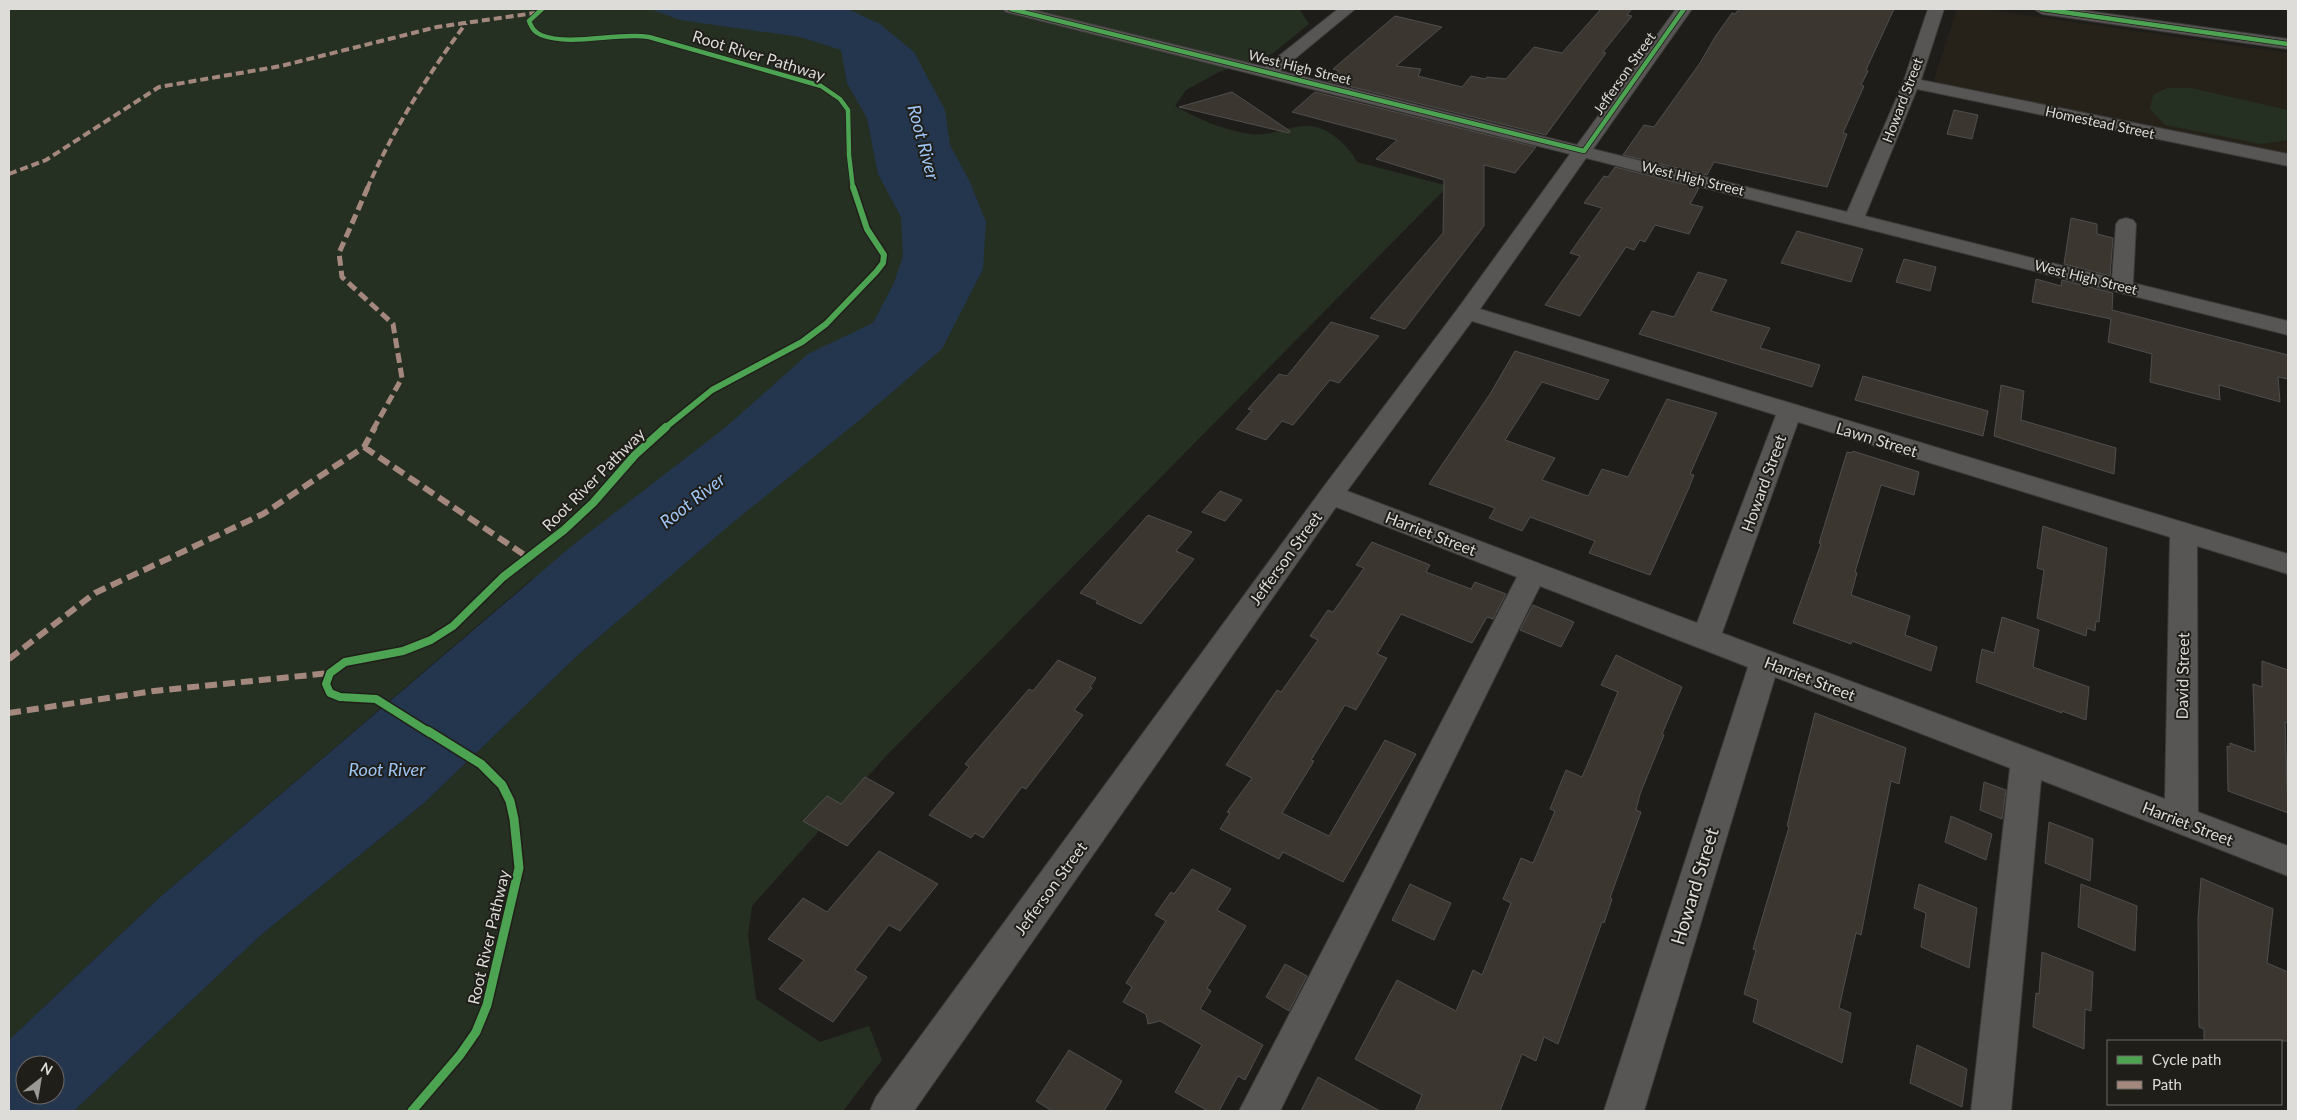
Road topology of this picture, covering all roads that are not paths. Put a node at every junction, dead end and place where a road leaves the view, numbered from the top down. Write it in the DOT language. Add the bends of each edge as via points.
graph roads {
  1 [pos="1011,9"];
  2 [pos="1347,9"];
  3 [pos="1684,9"];
  4 [pos="1936,9"];
  5 [pos="2042,9"];
  6 [pos="2288,44"];
  7 [pos="1269,72"];
  8 [pos="1911,83"];
  9 [pos="1584,151"];
  10 [pos="2288,160"];
  11 [pos="1854,219"];
  12 [pos="2126,224"];
  13 [pos="2122,286"];
  14 [pos="1467,312"];
  15 [pos="2288,328"];
  16 [pos="1789,413"];
  17 [pos="1331,495"];
  18 [pos="2184,532"];
  19 [pos="2288,564"];
  20 [pos="1533,572"];
  21 [pos="1706,637"];
  22 [pos="1764,660"];
  23 [pos="2027,762"];
  24 [pos="2181,820"];
  25 [pos="2288,861"];
  26 [pos="890,1111"];
  27 [pos="1259,1111"];
  28 [pos="1624,1111"];
  29 [pos="1991,1111"];
  1 -- 7 [label="street, West High Street"];
  2 -- 7 [label="street"];
  3 -- 9 [label="street, Jefferson Street"];
  4 -- 8 [label="street, Howard Street"];
  5 -- 6 [label="street"];
  7 -- 9 [label="street, West High Street"];
  8 -- 10 [label="street, Homestead Street"];
  8 -- 11 [label="street, Howard Street"];
  9 -- 11 [label="street, West High Street"];
  9 -- 14 [label="street, Jefferson Street"];
  11 -- 13 [label="street, West High Street"];
  12 -- 13 [label="street"];
  13 -- 15 [label="street, West High Street"];
  14 -- 16 [label="street, Lawn Street"];
  14 -- 17 [label="street, Jefferson Street"];
  16 -- 18 [label="street, Lawn Street"];
  16 -- 21 [label="street, Howard Street"];
  17 -- 20 [label="street, Harriet Street"];
  17 -- 26 [label="street, Jefferson Street"];
  18 -- 19 [label="street, Lawn Street"];
  18 -- 24 [label="street, David Street"];
  20 -- 21 [label="street, Harriet Street"];
  20 -- 27 [label="street"];
  21 -- 22 [label="street, Harriet Street"];
  22 -- 23 [label="street, Harriet Street"];
  22 -- 28 [label="street, Howard Street"];
  23 -- 24 [label="street, Harriet Street"];
  23 -- 29 [label="street"];
  24 -- 25 [label="street, Harriet Street"];
}
